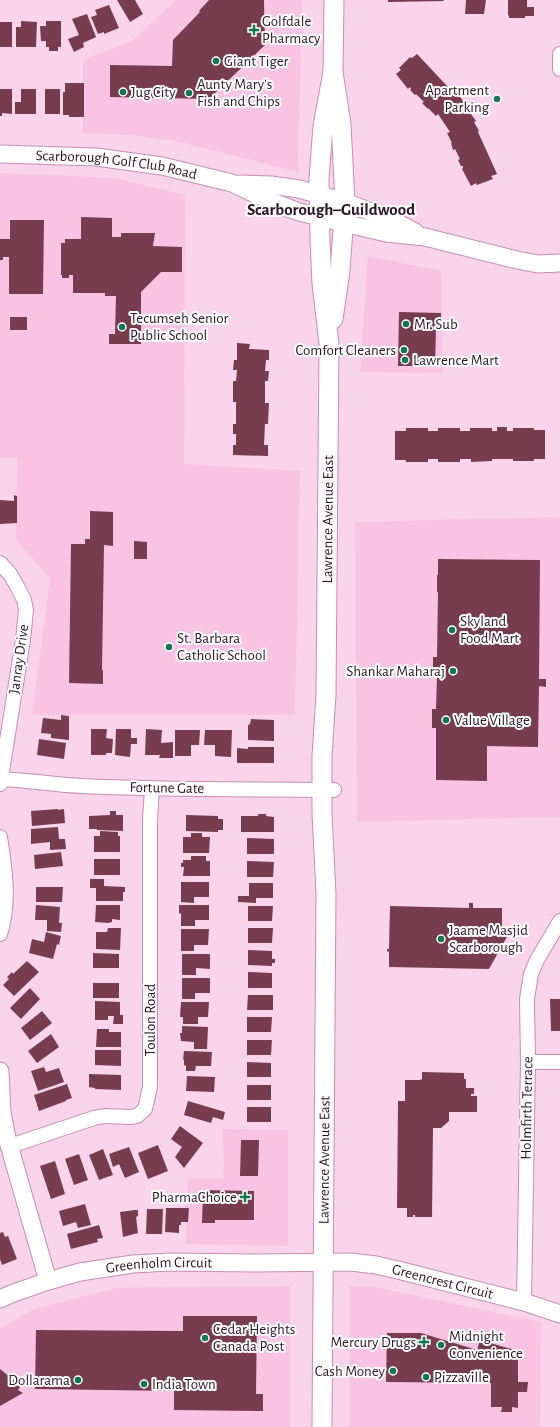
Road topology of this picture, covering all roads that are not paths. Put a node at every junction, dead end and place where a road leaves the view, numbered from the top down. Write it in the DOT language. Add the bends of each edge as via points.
graph roads {
  1 [pos="334,0"];
  2 [pos="560,54"];
  3 [pos="560,69"];
  4 [pos="333,72"];
  5 [pos="0,154"];
  6 [pos="232,183"];
  7 [pos="319,195"];
  8 [pos="345,202"];
  9 [pos="319,217"];
  10 [pos="344,223"];
  11 [pos="425,236"];
  12 [pos="560,263"];
  13 [pos="329,344"];
  14 [pos="0,563"];
  15 [pos="0,782"];
  16 [pos="152,788"];
  17 [pos="328,790"];
  18 [pos="0,837"];
  19 [pos="560,921"];
  20 [pos="0,934"];
  21 [pos="528,1062"];
  22 [pos="560,1062"];
  23 [pos="0,1071"];
  24 [pos="10,1146"];
  25 [pos="323,1262"];
  26 [pos="48,1281"];
  27 [pos="0,1299"];
  28 [pos="524,1302"];
  29 [pos="560,1314"];
  30 [pos="322,1427"];
  1 -- 4 [label="main road, Lawrence Avenue East"];
  2 -- 3 [label="street"];
  4 -- 7 [label="main road, Lawrence Avenue East" via="323,126"];
  4 -- 8 [label="main road, Lawrence Avenue East" via="341,124"];
  5 -- 6 [label="street, Scarborough Golf Club Road" via="96,157 162,166"];
  6 -- 7 [label="street, Scarborough Golf Club Road" via="271,185"];
  6 -- 9 [label="street, Scarborough Golf Club Road" via="270,201"];
  7 -- 8 [label="street, Scarborough Golf Club Road"];
  7 -- 9 [label="main road, Lawrence Avenue East"];
  8 -- 10 [label="main road, Lawrence Avenue East"];
  8 -- 11 [label="street, Scarborough Golf Club Road"];
  9 -- 10 [label="street, Scarborough Golf Club Road"];
  9 -- 13 [label="main road, Lawrence Avenue East" via="322,283"];
  10 -- 11 [label="street, Scarborough Golf Club Road" via="386,232"];
  10 -- 13 [label="main road, Lawrence Avenue East"];
  11 -- 12 [label="street, Scarborough Golf Club Road" via="517,260 538,264"];
  13 -- 17 [label="main road, Lawrence Avenue East" via="326,695 322,756"];
  14 -- 15 [label="street, Janray Drive" via="17,586 26,610"];
  15 -- 16 [label="street, Fortune Gate" via="38,781 80,786"];
  16 -- 17 [label="street, Fortune Gate"];
  16 -- 24 [label="street, Toulon Road" via="150,1087 145,1109 137,1116 94,1118"];
  17 -- 25 [label="main road, Lawrence Avenue East"];
  18 -- 20 [label="street" via="5,897"];
  19 -- 21 [label="street, Holmfirth Terrace" via="531,974 527,999"];
  21 -- 22 [label="street"];
  21 -- 28 [label="street, Holmfirth Terrace"];
  23 -- 24 [label="street" via="2,1112"];
  24 -- 26 [label="street"];
  25 -- 26 [label="street, Greenholm Circuit" via="133,1264 80,1272"];
  25 -- 28 [label="street, Greencrest Circuit" via="376,1265"];
  25 -- 30 [label="main road, Lawrence Avenue East"];
  26 -- 27 [label="street, Greenholm Circuit"];
  28 -- 29 [label="street, Greencrest Circuit"];
}
